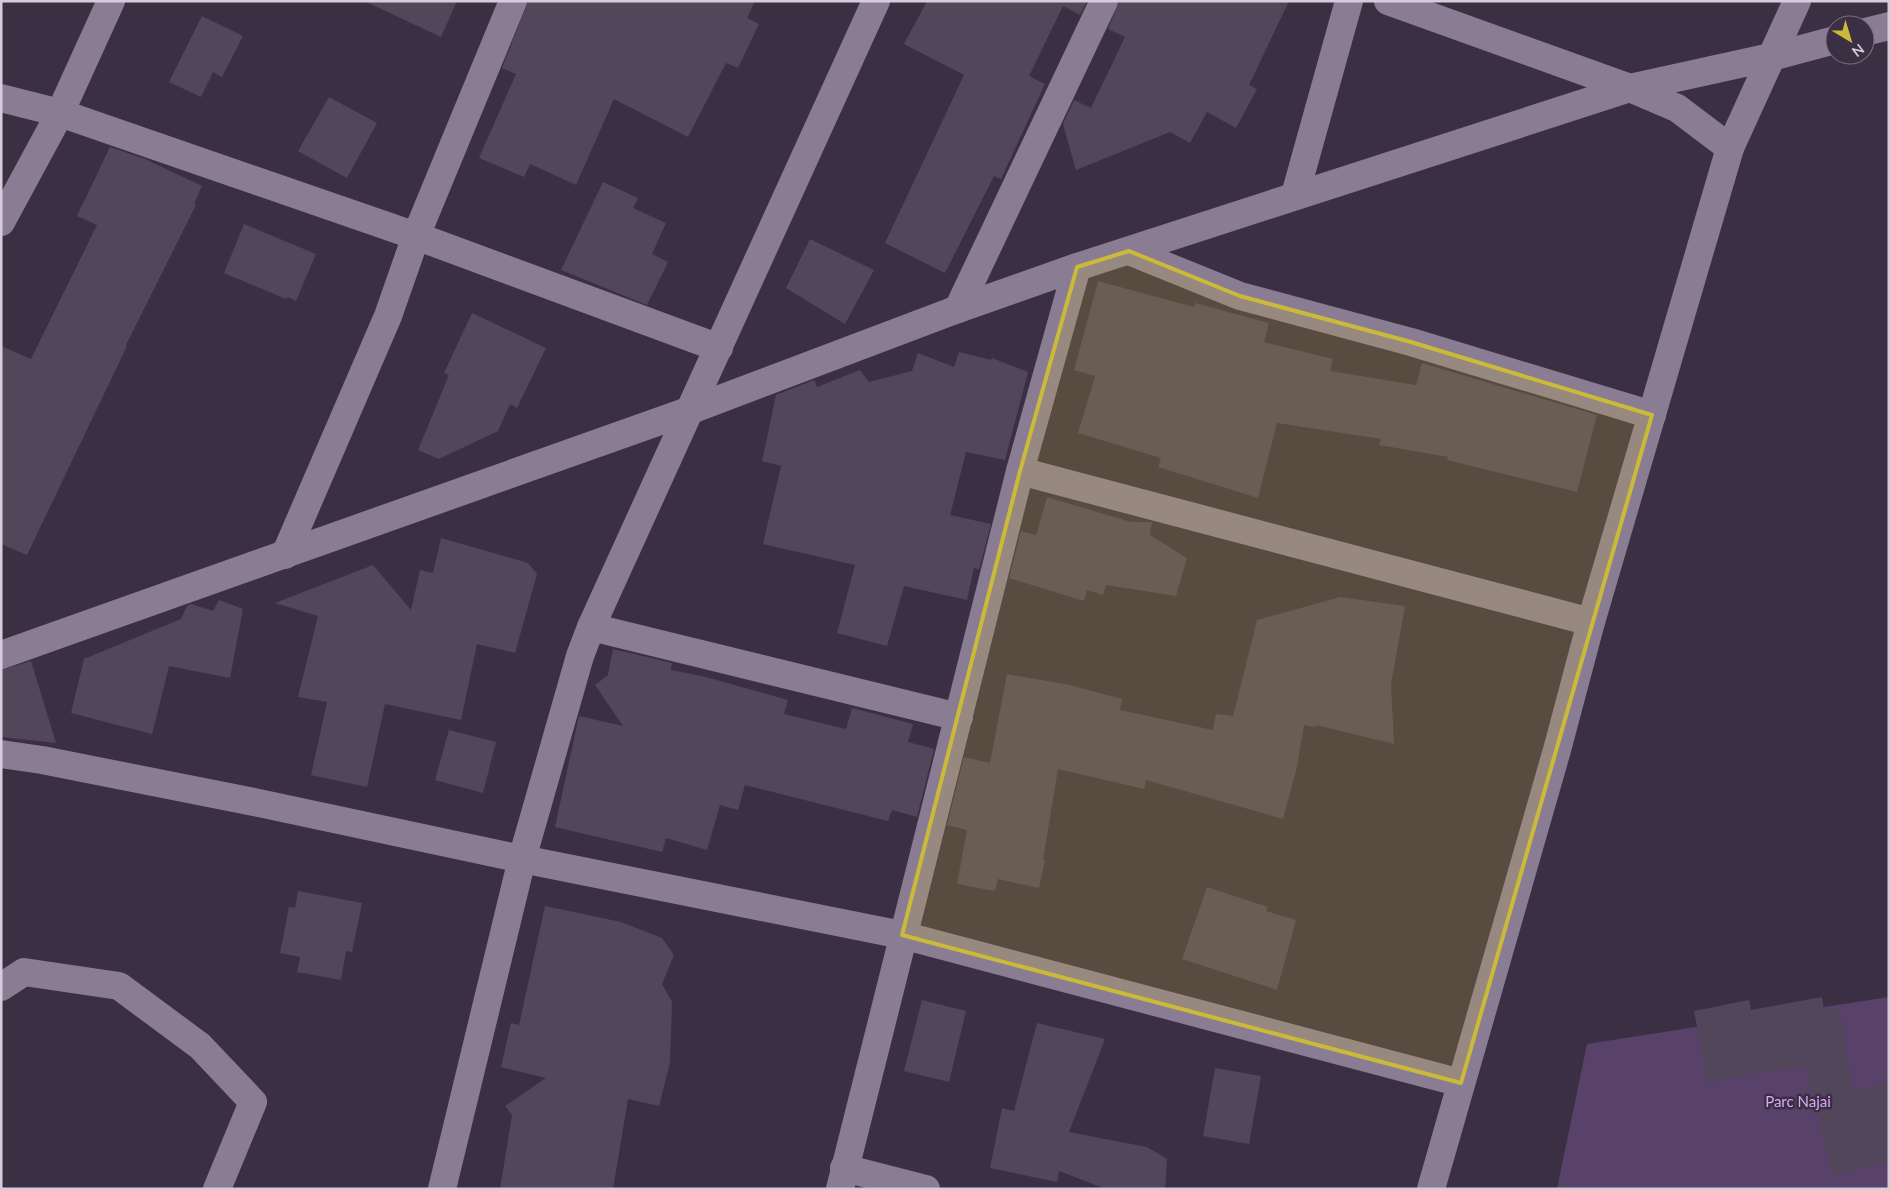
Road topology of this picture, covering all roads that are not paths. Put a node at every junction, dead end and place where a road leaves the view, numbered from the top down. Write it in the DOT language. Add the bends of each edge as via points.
graph roads {
  1 [pos="111,1"];
  2 [pos="513,1"];
  3 [pos="876,1"];
  4 [pos="1104,1"];
  5 [pos="1349,1"];
  6 [pos="1388,1"];
  7 [pos="1797,1"];
  8 [pos="1889,26"];
  9 [pos="1875,30"];
  10 [pos="1825,43"];
  11 [pos="1771,57"];
  12 [pos="1630,88"];
  13 [pos="1,98"];
  14 [pos="60,113"];
  15 [pos="1730,148"];
  16 [pos="1295,195"];
  17 [pos="1,222"];
  18 [pos="416,236"];
  19 [pos="1129,251"];
  20 [pos="1077,267"];
  21 [pos="958,309"];
  22 [pos="719,348"];
  23 [pos="691,410"];
  24 [pos="1652,415"];
  25 [pos="1020,471"];
  26 [pos="284,555"];
  27 [pos="1590,622"];
  28 [pos="591,627"];
  29 [pos="1,655"];
  30 [pos="959,717"];
  31 [pos="1,754"];
  32 [pos="522,859"];
  33 [pos="902,935"];
  34 [pos="1,987"];
  35 [pos="1461,1083"];
  36 [pos="842,1178"];
  37 [pos="217,1189"];
  38 [pos="442,1189"];
  39 [pos="926,1189"];
  40 [pos="1430,1189"];
  1 -- 14 [label="street"];
  2 -- 18 [label="street"];
  3 -- 22 [label="street"];
  4 -- 21 [label="street"];
  5 -- 16 [label="street"];
  6 -- 12 [label="street"];
  7 -- 11 [label="street"];
  8 -- 9 [label="street"];
  10 -- 11 [label="street"];
  11 -- 12 [label="street"];
  11 -- 15 [label="street"];
  12 -- 15 [label="street" via="1677,108"];
  12 -- 16 [label="street"];
  13 -- 14 [label="street"];
  14 -- 17 [label="street"];
  14 -- 18 [label="street"];
  15 -- 24 [label="street"];
  16 -- 19 [label="street"];
  18 -- 22 [label="street"];
  18 -- 26 [label="street" via="388,316"];
  19 -- 20 [label="street"];
  19 -- 24 [label="street" via="1240,296 1411,342"];
  20 -- 21 [label="street"];
  20 -- 25 [label="street"];
  21 -- 23 [label="street"];
  22 -- 23 [label="street"];
  23 -- 26 [label="street"];
  23 -- 28 [label="street"];
  24 -- 27 [label="street"];
  25 -- 27 [label="street"];
  25 -- 30 [label="street"];
  26 -- 29 [label="street"];
  27 -- 35 [label="street"];
  28 -- 30 [label="street"];
  28 -- 32 [label="street"];
  30 -- 33 [label="street"];
  31 -- 32 [label="street" via="249,801"];
  32 -- 33 [label="street"];
  32 -- 38 [label="street"];
  33 -- 35 [label="street"];
  33 -- 36 [label="street"];
  34 -- 37 [label="street" via="24,972 119,986 200,1046 253,1102"];
  35 -- 40 [label="street"];
  36 -- 39 [label="street"];
}
